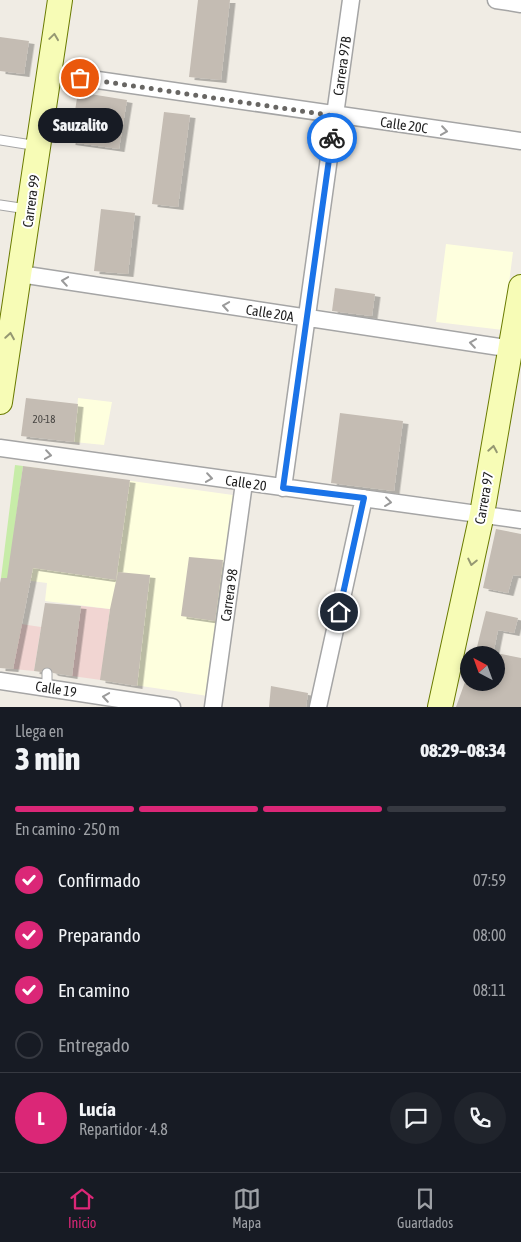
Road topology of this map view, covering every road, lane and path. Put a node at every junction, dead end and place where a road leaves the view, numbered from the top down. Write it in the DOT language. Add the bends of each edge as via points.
graph roads {
  1 [pos="60,0"];
  2 [pos="351,0"];
  3 [pos="496,0"];
  4 [pos="521,4"];
  5 [pos="49,74"];
  6 [pos="335,116"];
  7 [pos="0,140"];
  8 [pos="521,141"];
  9 [pos="38,146"];
  10 [pos="0,205"];
  11 [pos="29,209"];
  12 [pos="20,274"];
  13 [pos="521,287"];
  14 [pos="308,319"];
  15 [pos="516,350"];
  16 [pos="0,402"];
  17 [pos="0,448"];
  18 [pos="244,483"];
  19 [pos="283,488"];
  20 [pos="364,498"];
  21 [pos="482,514"];
  22 [pos="521,520"];
  23 [pos="0,681"];
  24 [pos="172,707"];
  25 [pos="213,707"];
  26 [pos="318,707"];
  27 [pos="440,707"];
  5 -- 1 [label="street, Carrera 99, one-way"];
  2 -- 6 [label="street, Carrera 97B"];
  3 -- 4 [label="street"];
  5 -- 6 [label="street, Calle 20C"];
  5 -- 9 [label="street, Carrera 99"];
  6 -- 8 [label="street, Calle 20C, one-way"];
  6 -- 14 [label="street, Carrera 97B"];
  7 -- 9 [label="lane"];
  9 -- 11 [label="street, Carrera 99"];
  10 -- 11 [label="lane"];
  11 -- 12 [label="street, Carrera 99"];
  14 -- 12 [label="street, Calle 20A, one-way"];
  16 -- 12 [label="street, Carrera 99, one-way"];
  13 -- 15 [label="street, Carrera 97"];
  15 -- 14 [label="street, Calle 20A, one-way"];
  14 -- 19 [label="street, Carrera 97B"];
  21 -- 15 [label="street, Carrera 97, one-way"];
  17 -- 18 [label="street, Calle 20, one-way"];
  18 -- 19 [label="street, Calle 20"];
  18 -- 25 [label="street, Carrera 98"];
  19 -- 20 [label="street, Calle 20"];
  20 -- 21 [label="street, Calle 20, one-way"];
  20 -- 26 [label="street"];
  21 -- 22 [label="street, Calle 20"];
  21 -- 27 [label="street, Carrera 97, one-way"];
  24 -- 23 [label="street, Calle 19, one-way" via="47,680"];
}
